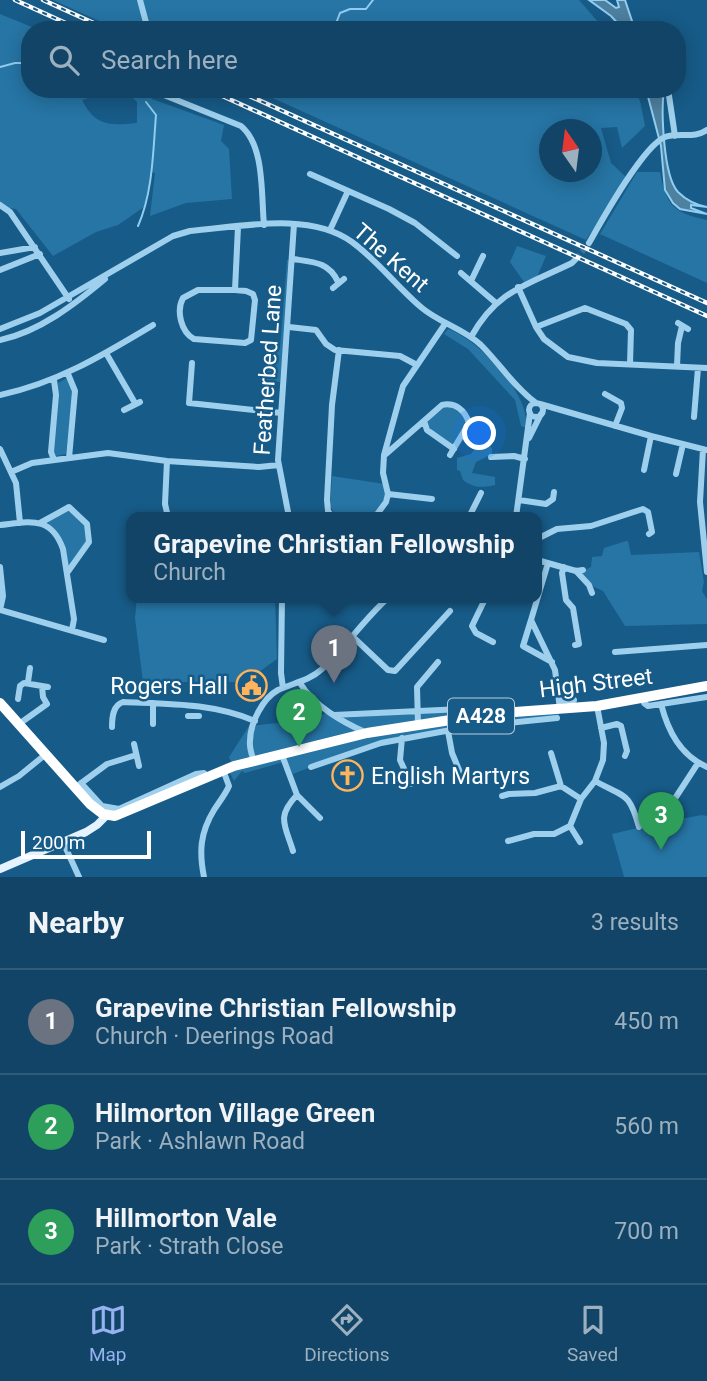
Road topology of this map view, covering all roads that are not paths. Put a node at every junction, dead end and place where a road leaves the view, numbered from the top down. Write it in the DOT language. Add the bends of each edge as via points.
graph roads {
  1 [pos="140,0"];
  2 [pos="146,21"];
  3 [pos="171,98"];
  4 [pos="669,98"];
  5 [pos="707,130"];
  6 [pos="675,136"];
  7 [pos="310,174"];
  8 [pos="348,191"];
  9 [pos="0,205"];
  10 [pos="294,224"];
  11 [pos="264,225"];
  12 [pos="238,227"];
  13 [pos="330,230"];
  14 [pos="589,243"];
  15 [pos="35,247"];
  16 [pos="0,253"];
  17 [pos="40,254"];
  18 [pos="457,256"];
  19 [pos="483,256"];
  20 [pos="293,259"];
  21 [pos="576,259"];
  22 [pos="0,270"];
  23 [pos="461,273"];
  24 [pos="471,281"];
  25 [pos="338,283"];
  26 [pos="518,287"];
  27 [pos="235,289"];
  28 [pos="70,300"];
  29 [pos="496,303"];
  30 [pos="445,324"];
  31 [pos="154,325"];
  32 [pos="683,326"];
  33 [pos="289,327"];
  34 [pos="536,327"];
  35 [pos="0,329"];
  36 [pos="471,337"];
  37 [pos="0,340"];
  38 [pos="339,350"];
  39 [pos="106,353"];
  40 [pos="630,364"];
  41 [pos="417,365"];
  42 [pos="677,366"];
  43 [pos="194,367"];
  44 [pos="698,368"];
  45 [pos="707,368"];
  46 [pos="68,374"];
  47 [pos="54,380"];
  48 [pos="522,393"];
  49 [pos="605,394"];
  50 [pos="0,395"];
  51 [pos="190,402"];
  52 [pos="538,403"];
  53 [pos="124,410"];
  54 [pos="188,411"];
  55 [pos="561,411"];
  56 [pos="530,412"];
  57 [pos="281,413"];
  58 [pos="542,413"];
  59 [pos="694,417"];
  60 [pos="424,421"];
  61 [pos="615,426"];
  62 [pos="414,429"];
  63 [pos="427,430"];
  64 [pos="652,436"];
  65 [pos="528,439"];
  66 [pos="683,444"];
  67 [pos="0,449"];
  68 [pos="705,449"];
  69 [pos="384,455"];
  70 [pos="495,455"];
  71 [pos="69,458"];
  72 [pos="525,459"];
  73 [pos="54,460"];
  74 [pos="167,461"];
  75 [pos="279,465"];
  76 [pos="644,470"];
  77 [pos="11,471"];
  78 [pos="677,474"];
  79 [pos="554,492"];
  80 [pos="481,493"];
  81 [pos="388,494"];
  82 [pos="519,500"];
  83 [pos="425,508"];
  84 [pos="167,512"];
  85 [pos="288,512"];
  86 [pos="329,512"];
  87 [pos="379,512"];
  88 [pos="472,512"];
  89 [pos="517,512"];
  90 [pos="20,523"];
  91 [pos="40,523"];
  92 [pos="0,525"];
  93 [pos="704,531"];
  94 [pos="652,533"];
  95 [pos="542,537"];
  96 [pos="542,561"];
  97 [pos="548,563"];
  98 [pos="0,567"];
  99 [pos="564,567"];
  100 [pos="707,572"];
  101 [pos="67,573"];
  102 [pos="542,583"];
  103 [pos="592,593"];
  104 [pos="282,603"];
  105 [pos="383,603"];
  106 [pos="483,603"];
  107 [pos="536,603"];
  108 [pos="0,610"];
  109 [pos="450,611"];
  110 [pos="531,620"];
  111 [pos="72,630"];
  112 [pos="352,636"];
  113 [pos="104,640"];
  114 [pos="493,642"];
  115 [pos="575,645"];
  116 [pos="707,645"];
  117 [pos="615,652"];
  118 [pos="438,662"];
  119 [pos="552,662"];
  120 [pos="30,668"];
  121 [pos="28,682"];
  122 [pos="300,682"];
  123 [pos="707,687"];
  124 [pos="283,688"];
  125 [pos="707,697"];
  126 [pos="642,698"];
  127 [pos="18,699"];
  128 [pos="54,699"];
  129 [pos="574,700"];
  130 [pos="0,703"];
  131 [pos="153,703"];
  132 [pos="47,704"];
  133 [pos="661,704"];
  134 [pos="194,705"];
  135 [pos="597,706"];
  136 [pos="558,709"];
  137 [pos="416,710"];
  138 [pos="334,715"];
  139 [pos="194,716"];
  140 [pos="483,716"];
  141 [pos="516,717"];
  142 [pos="456,719"];
  143 [pos="255,721"];
  144 [pos="432,723"];
  145 [pos="19,724"];
  146 [pos="153,724"];
  147 [pos="347,724"];
  148 [pos="418,724"];
  149 [pos="112,727"];
  150 [pos="601,728"];
  151 [pos="378,731"];
  152 [pos="446,731"];
  153 [pos="367,733"];
  154 [pos="345,738"];
  155 [pos="402,738"];
  156 [pos="323,743"];
  157 [pos="381,743"];
  158 [pos="134,744"];
  159 [pos="628,753"];
  160 [pos="46,754"];
  161 [pos="136,755"];
  162 [pos="282,755"];
  163 [pos="554,756"];
  164 [pos="328,761"];
  165 [pos="254,762"];
  166 [pos="698,763"];
  167 [pos="139,766"];
  168 [pos="311,767"];
  169 [pos="707,767"];
  170 [pos="222,770"];
  171 [pos="208,777"];
  172 [pos="462,777"];
  173 [pos="595,781"];
  174 [pos="78,785"];
  175 [pos="411,785"];
  176 [pos="561,786"];
  177 [pos="0,787"];
  178 [pos="504,793"];
  179 [pos="297,795"];
  180 [pos="581,799"];
  181 [pos="674,800"];
  182 [pos="106,816"];
  183 [pos="320,818"];
  184 [pos="570,826"];
  185 [pos="639,827"];
  186 [pos="513,841"];
  187 [pos="63,842"];
  188 [pos="580,842"];
  189 [pos="293,851"];
  190 [pos="0,869"];
  191 [pos="79,877"];
  192 [pos="204,877"];
  1 -- 2 [label="street"];
  3 -- 11 [label="street" via="241,126 251,135"];
  4 -- 6 [label="street"];
  5 -- 6 [label="street"];
  6 -- 14 [label="street" via="657,143 631,175"];
  7 -- 8 [label="street"];
  8 -- 13 [label="street"];
  8 -- 18 [label="street" via="415,223"];
  9 -- 15 [label="street"];
  10 -- 11 [label="street, The Kent"];
  10 -- 13 [label="street, The Kent"];
  10 -- 20 [label="street, Featherbed Lane"];
  11 -- 12 [label="street, The Kent"];
  12 -- 27 [label="street"];
  12 -- 28 [label="street, The Kent" via="173,236"];
  13 -- 30 [label="street, The Kent" via="354,244"];
  15 -- 16 [label="street"];
  15 -- 17 [label="street"];
  17 -- 22 [label="street"];
  17 -- 28 [label="street"];
  19 -- 24 [label="street"];
  20 -- 25 [label="street" via="326,266"];
  20 -- 33 [label="street, Featherbed Lane"];
  21 -- 26 [label="street"];
  23 -- 24 [label="street"];
  24 -- 29 [label="street"];
  26 -- 29 [label="street"];
  26 -- 34 [label="street"];
  27 -- 27 [label="street" via="246,291 255,300 251,340 194,339 188,335 179,313 183,298 198,290"];
  28 -- 35 [label="street"];
  28 -- 37 [label="street" via="31,329"];
  29 -- 36 [label="street"];
  30 -- 36 [label="street, The Kent"];
  30 -- 41 [label="street"];
  31 -- 39 [label="street"];
  32 -- 42 [label="street"];
  33 -- 38 [label="street" via="316,330"];
  33 -- 57 [label="street, Featherbed Lane"];
  34 -- 40 [label="street" via="550,345 568,357"];
  34 -- 40 [label="street" via="589,309 631,330"];
  36 -- 48 [label="street, The Kent"];
  38 -- 41 [label="street" via="400,356"];
  38 -- 86 [label="street"];
  39 -- 46 [label="street"];
  39 -- 53 [label="street" via="138,403"];
  40 -- 42 [label="street"];
  41 -- 69 [label="street" via="403,386"];
  42 -- 44 [label="street"];
  43 -- 51 [label="street"];
  44 -- 45 [label="street"];
  44 -- 59 [label="street"];
  46 -- 47 [label="street"];
  46 -- 71 [label="street" via="75,391"];
  47 -- 50 [label="street"];
  47 -- 73 [label="street"];
  48 -- 52 [label="street"];
  48 -- 56 [label="street"];
  49 -- 61 [label="street" via="621,403"];
  51 -- 54 [label="street"];
  51 -- 57 [label="street"];
  52 -- 55 [label="street"];
  52 -- 56 [label="street" via="531,405"];
  52 -- 58 [label="street"];
  55 -- 58 [label="street"];
  55 -- 61 [label="street"];
  56 -- 58 [label="street"];
  56 -- 65 [label="street"];
  57 -- 75 [label="street, Featherbed Lane"];
  58 -- 65 [label="street"];
  60 -- 62 [label="street"];
  60 -- 63 [label="street"];
  60 -- 63 [label="street" via="449,404 466,414 469,423 452,452"];
  61 -- 64 [label="street"];
  62 -- 63 [label="street"];
  62 -- 69 [label="street"];
  64 -- 66 [label="street"];
  64 -- 76 [label="street"];
  65 -- 72 [label="street"];
  66 -- 68 [label="street"];
  66 -- 78 [label="street"];
  67 -- 77 [label="street"];
  68 -- 93 [label="street" via="700,502"];
  69 -- 81 [label="street"];
  70 -- 72 [label="street"];
  71 -- 73 [label="street"];
  71 -- 74 [label="street" via="108,453"];
  72 -- 82 [label="street"];
  73 -- 77 [label="street"];
  74 -- 75 [label="street"];
  74 -- 84 [label="street"];
  75 -- 85 [label="street, Featherbed Lane"];
  77 -- 90 [label="street"];
  79 -- 82 [label="street" via="546,504"];
  80 -- 88 [label="street"];
  81 -- 83 [label="street" via="429,499"];
  81 -- 87 [label="street"];
  82 -- 89 [label="street"];
  90 -- 91 [label="street"];
  90 -- 92 [label="street"];
  91 -- 101 [label="street" via="59,538"];
  91 -- 101 [label="street" via="69,507 87,524 89,542"];
  93 -- 100 [label="street"];
  94 -- 95 [label="street" via="645,505 591,526 557,529"];
  96 -- 97 [label="street"];
  97 -- 99 [label="street"];
  97 -- 102 [label="street"];
  98 -- 108 [label="street"];
  99 -- 103 [label="street" via="579,570"];
  99 -- 115 [label="street" via="566,600 573,608 579,644"];
  101 -- 111 [label="street"];
  104 -- 124 [label="street"];
  105 -- 112 [label="street"];
  106 -- 114 [label="street" via="472,626"];
  107 -- 110 [label="street"];
  108 -- 111 [label="street"];
  109 -- 112 [label="street" via="396,671 387,670"];
  110 -- 119 [label="street"];
  110 -- 119 [label="street" via="523,646"];
  111 -- 113 [label="street"];
  112 -- 122 [label="street" via="321,670"];
  116 -- 117 [label="street"];
  118 -- 137 [label="street" via="417,687"];
  119 -- 136 [label="street"];
  120 -- 121 [label="street"];
  121 -- 127 [label="street" via="20,686"];
  121 -- 132 [label="street" via="45,687"];
  122 -- 124 [label="street"];
  122 -- 138 [label="street" via="306,693"];
  123 -- 126 [label="highway, High Street / A428"];
  124 -- 143 [label="street" via="268,698"];
  125 -- 133 [label="street"];
  126 -- 133 [label="street" via="648,706"];
  126 -- 135 [label="highway, High Street / A428"];
  128 -- 132 [label="street"];
  129 -- 136 [label="street"];
  130 -- 145 [label="highway"];
  131 -- 134 [label="street"];
  131 -- 146 [label="street"];
  131 -- 149 [label="street" via="119,703"];
  132 -- 145 [label="street"];
  133 -- 166 [label="street" via="674,739"];
  134 -- 139 [label="street"];
  134 -- 143 [label="street"];
  135 -- 136 [label="highway, High Street / A428"];
  135 -- 150 [label="street"];
  136 -- 141 [label="highway, High Street / A428"];
  136 -- 141 [label="street, High Street" via="542,717"];
  137 -- 138 [label="street"];
  137 -- 140 [label="street" via="462,709"];
  137 -- 148 [label="street"];
  138 -- 147 [label="street"];
  140 -- 141 [label="highway, High Street / A428"];
  140 -- 142 [label="highway, High Street / A428"];
  140 -- 152 [label="street, High Street"];
  142 -- 144 [label="highway, High Street / A428"];
  142 -- 152 [label="street"];
  143 -- 165 [label="street" via="250,740"];
  144 -- 148 [label="highway, High Street / A428"];
  144 -- 152 [label="street"];
  145 -- 160 [label="highway"];
  147 -- 153 [label="street"];
  147 -- 154 [label="street"];
  148 -- 151 [label="highway, High Street / A428"];
  150 -- 159 [label="street" via="620,725"];
  150 -- 173 [label="street" via="604,753"];
  151 -- 153 [label="highway, High Street / A428"];
  151 -- 157 [label="street"];
  152 -- 155 [label="street, High Street"];
  152 -- 172 [label="street"];
  153 -- 154 [label="highway, A428"];
  154 -- 156 [label="highway, A428"];
  155 -- 157 [label="street, High Street"];
  155 -- 175 [label="street" via="400,760"];
  156 -- 162 [label="highway, A428"];
  156 -- 164 [label="street"];
  157 -- 164 [label="street, High Street"];
  158 -- 161 [label="street"];
  160 -- 174 [label="highway"];
  160 -- 177 [label="street"];
  161 -- 167 [label="street"];
  161 -- 174 [label="street" via="107,764"];
  162 -- 165 [label="highway, A428"];
  162 -- 179 [label="street"];
  163 -- 176 [label="street"];
  164 -- 168 [label="street, High Street"];
  165 -- 170 [label="highway, A428"];
  166 -- 169 [label="street"];
  166 -- 181 [label="street"];
  170 -- 171 [label="highway, A428"];
  170 -- 192 [label="street" via="229,786 203,833"];
  171 -- 174 [label="street" via="196,774 118,809 102,806"];
  171 -- 182 [label="highway, A428"];
  173 -- 180 [label="street"];
  173 -- 185 [label="street" via="631,801"];
  174 -- 182 [label="highway" via="90,804"];
  176 -- 178 [label="street" via="535,793"];
  176 -- 180 [label="street"];
  179 -- 183 [label="street"];
  179 -- 189 [label="street" via="283,816"];
  180 -- 184 [label="street"];
  182 -- 187 [label="main road"];
  184 -- 186 [label="street" via="554,834"];
  184 -- 188 [label="street"];
  187 -- 190 [label="main road"];
  187 -- 191 [label="street"];
}
